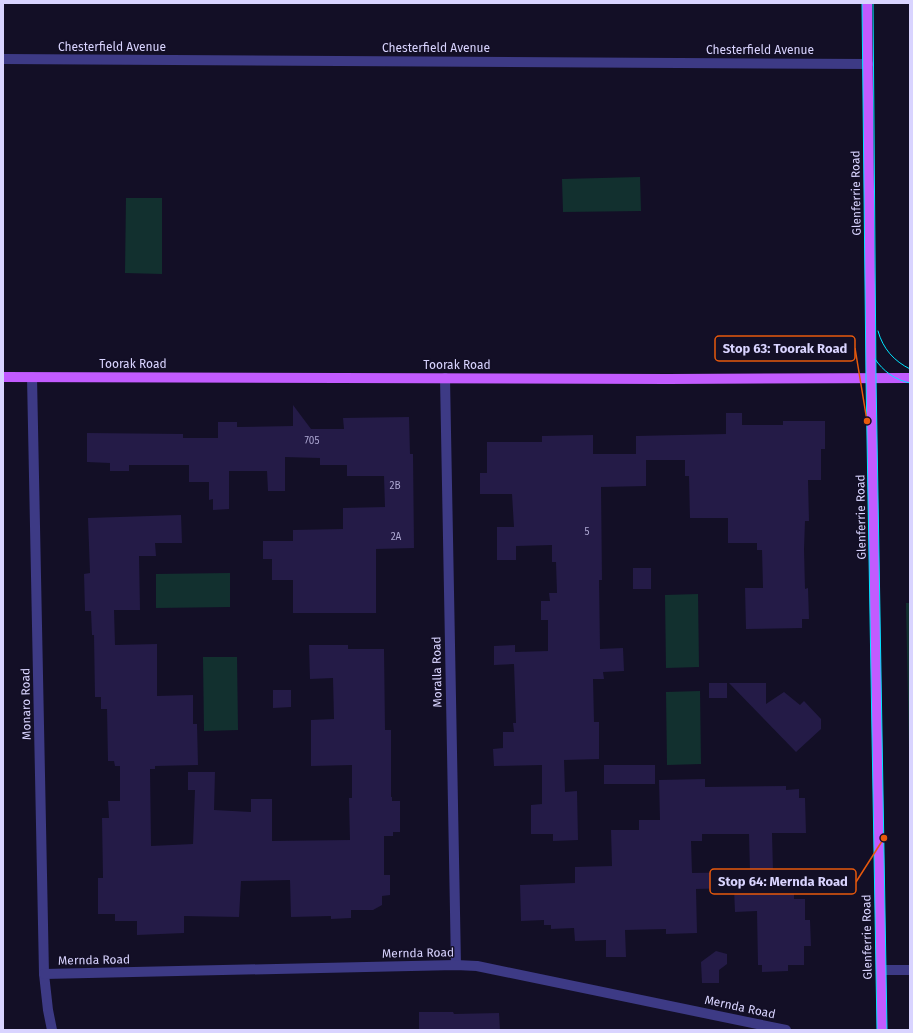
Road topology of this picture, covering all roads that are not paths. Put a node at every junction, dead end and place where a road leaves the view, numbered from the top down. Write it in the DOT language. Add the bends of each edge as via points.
graph roads {
  1 [pos="868,3"];
  2 [pos="3,59"];
  3 [pos="868,64"];
  4 [pos="3,377"];
  5 [pos="32,377"];
  6 [pos="445,378"];
  7 [pos="871,378"];
  8 [pos="910,378"];
  9 [pos="456,965"];
  10 [pos="881,970"];
  11 [pos="910,970"];
  12 [pos="44,974"];
  13 [pos="52,1030"];
  14 [pos="786,1030"];
  15 [pos="882,1030"];
  1 -- 3 [label="main road, Glenferrie Road"];
  2 -- 3 [label="street, Chesterfield Avenue"];
  3 -- 7 [label="main road, Glenferrie Road"];
  4 -- 5 [label="main road, Toorak Road"];
  5 -- 6 [label="main road, Toorak Road"];
  5 -- 12 [label="street, Monaro Road"];
  6 -- 7 [label="main road, Toorak Road"];
  6 -- 9 [label="street, Moralla Road"];
  7 -- 8 [label="main road, Toorak Road"];
  7 -- 10 [label="main road, Glenferrie Road"];
  9 -- 12 [label="street, Mernda Road"];
  9 -- 14 [label="street, Mernda Road" via="477,966"];
  10 -- 11 [label="street"];
  10 -- 15 [label="main road, Glenferrie Road"];
  12 -- 13 [label="street, Monaro Road"];
}
